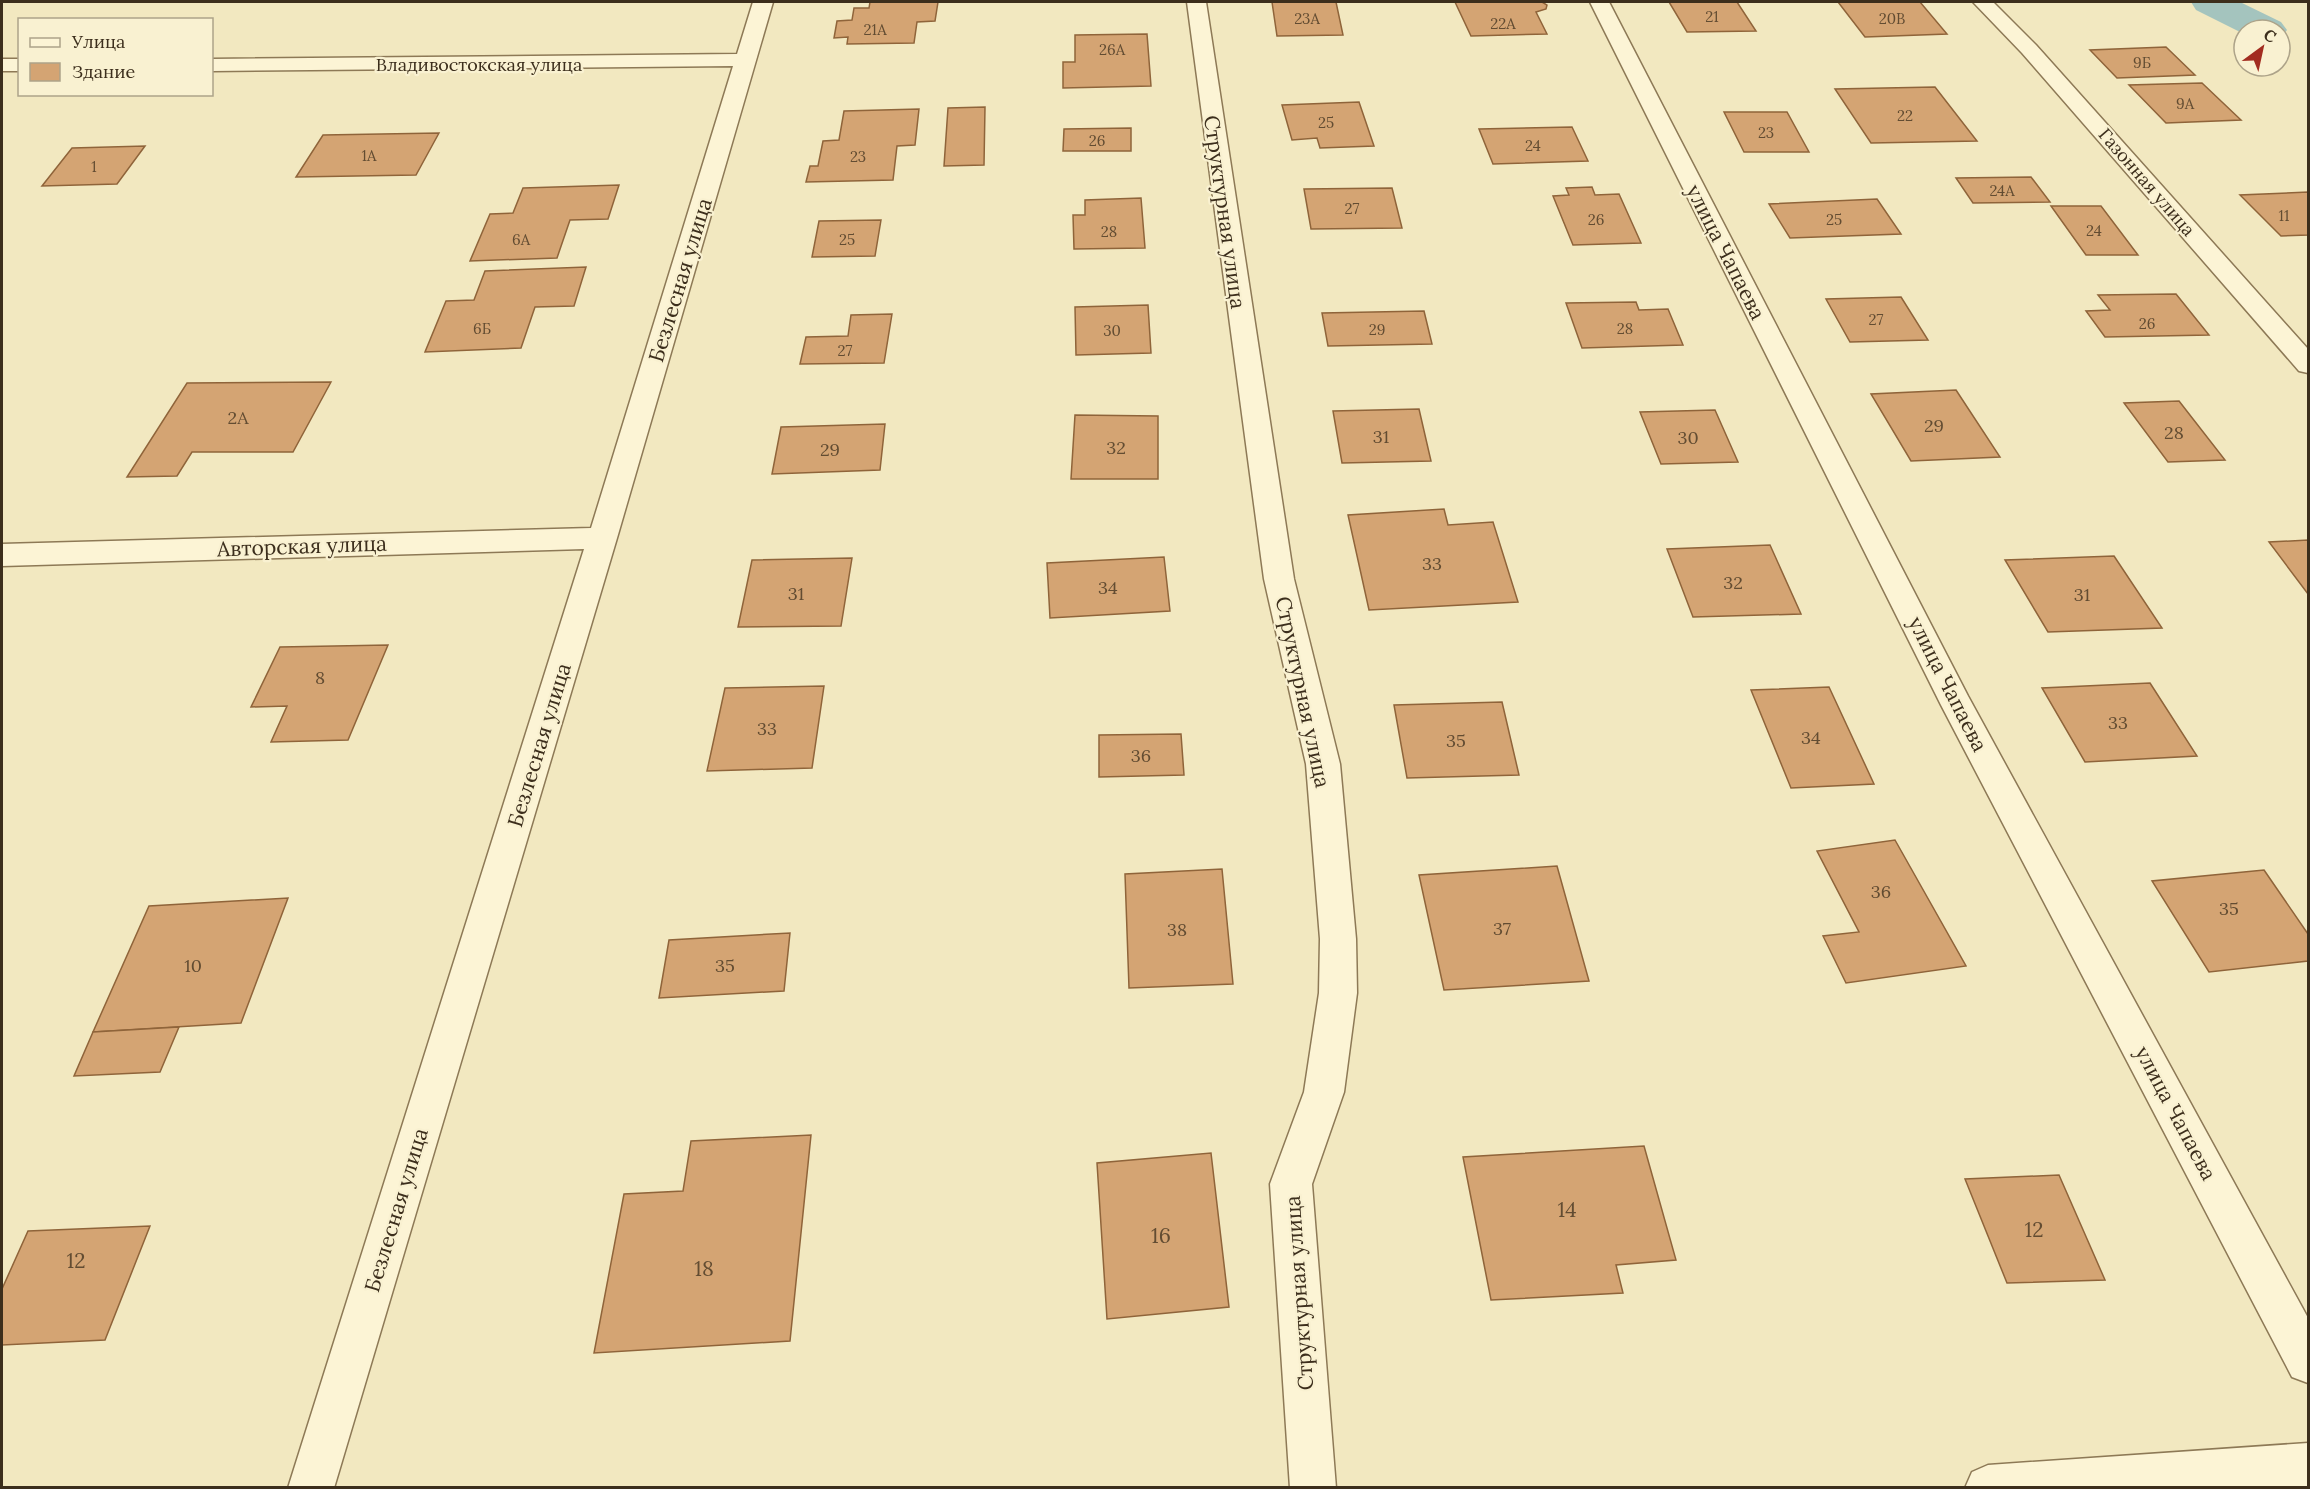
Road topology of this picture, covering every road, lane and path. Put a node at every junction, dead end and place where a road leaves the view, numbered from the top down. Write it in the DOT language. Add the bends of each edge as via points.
graph roads {
  1 [pos="763,2"];
  2 [pos="1196,2"];
  3 [pos="1599,2"];
  4 [pos="1982,2"];
  5 [pos="746,60"];
  6 [pos="213,64"];
  7 [pos="2,65"];
  8 [pos="18,65"];
  9 [pos="2308,365"];
  10 [pos="602,538"];
  11 [pos="2,555"];
  12 [pos="2308,1361"];
  13 [pos="2308,1466"];
  14 [pos="310,1488"];
  15 [pos="1313,1488"];
  16 [pos="1988,1488"];
  1 -- 5 [label="street, Безлесная улица"];
  2 -- 15 [label="street, Структурная улица" via="1279,579 1323,764 1338,939 1338,993 1324,1092 1291,1184"];
  3 -- 12 [label="street, улица Чапаева" via="1957,705"];
  4 -- 9 [label="street, Газонная улица" via="2029,49"];
  5 -- 6 [label="street, Владивостокская улица"];
  5 -- 10 [label="street, Безлесная улица"];
  7 -- 8 [label="street"];
  10 -- 11 [label="street, Авторская улица"];
  10 -- 14 [label="street, Безлесная улица"];
  13 -- 16 [label="street"];
}
